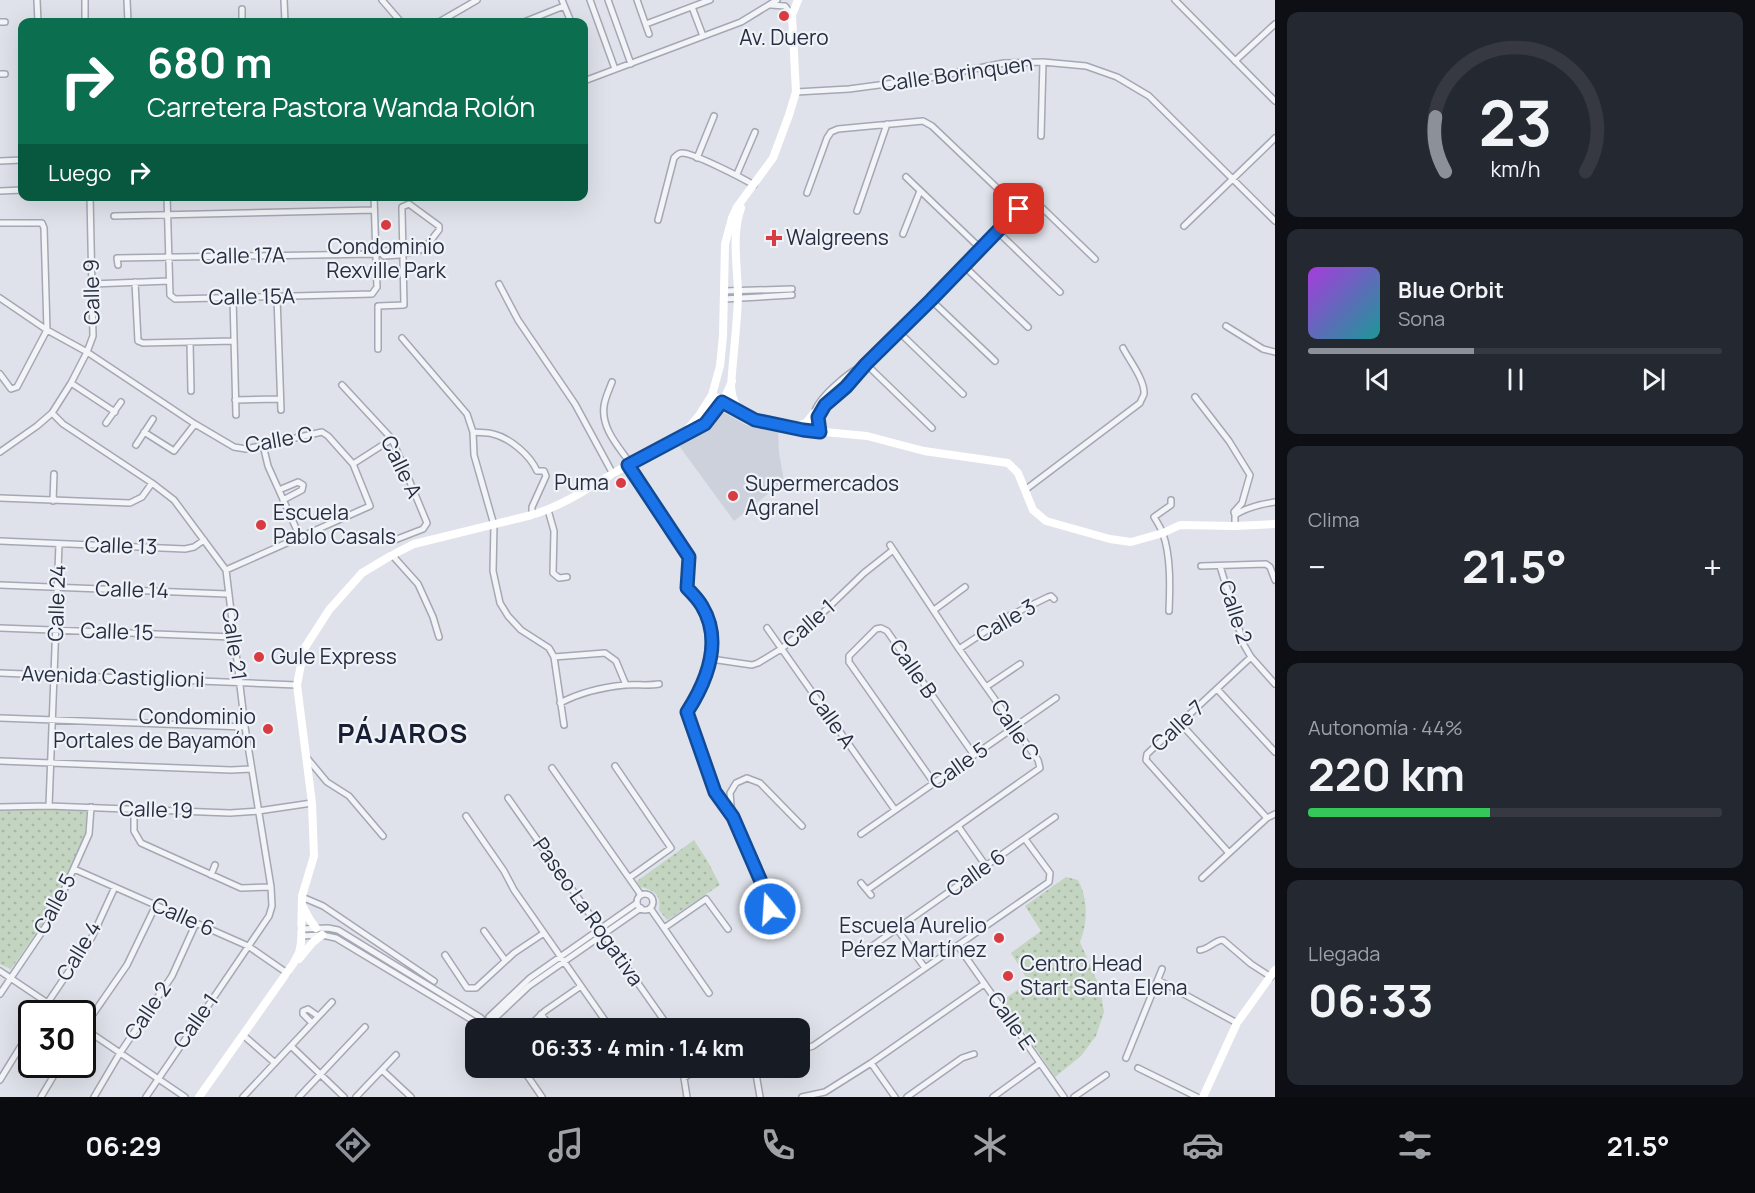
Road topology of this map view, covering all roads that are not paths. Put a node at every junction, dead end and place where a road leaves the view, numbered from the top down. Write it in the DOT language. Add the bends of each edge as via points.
graph roads {
  1 [pos="37,0"];
  2 [pos="85,0"];
  3 [pos="127,0"];
  4 [pos="284,0"];
  5 [pos="477,0"];
  6 [pos="590,0"];
  7 [pos="608,0"];
  8 [pos="637,0"];
  9 [pos="710,0"];
  10 [pos="777,0"];
  11 [pos="798,0"];
  12 [pos="1175,0"];
  13 [pos="385,1"];
  14 [pos="563,3"];
  15 [pos="770,5"];
  16 [pos="692,7"];
  17 [pos="242,9"];
  18 [pos="792,15"];
  19 [pos="38,18"];
  20 [pos="85,18"];
  21 [pos="128,18"];
  22 [pos="242,18"];
  23 [pos="285,18"];
  24 [pos="397,18"];
  25 [pos="446,18"];
  26 [pos="532,18"];
  27 [pos="569,18"];
  28 [pos="646,24"];
  29 [pos="1275,24"];
  30 [pos="649,34"];
  31 [pos="703,36"];
  32 [pos="1235,61"];
  33 [pos="1043,62"];
  34 [pos="631,64"];
  35 [pos="615,69"];
  36 [pos="588,79"];
  37 [pos="796,92"];
  38 [pos="1275,101"];
  39 [pos="714,116"];
  40 [pos="887,124"];
  41 [pos="755,132"];
  42 [pos="1041,136"];
  43 [pos="1275,138"];
  44 [pos="697,158"];
  45 [pos="18,160"];
  46 [pos="0,161"];
  47 [pos="737,174"];
  48 [pos="906,177"];
  49 [pos="1232,179"];
  50 [pos="754,185"];
  51 [pos="1039,189"];
  52 [pos="18,190"];
  53 [pos="0,191"];
  54 [pos="920,191"];
  55 [pos="807,193"];
  56 [pos="1031,197"];
  57 [pos="745,198"];
  58 [pos="90,201"];
  59 [pos="166,201"];
  60 [pos="374,201"];
  61 [pos="1019,209"];
  62 [pos="374,210"];
  63 [pos="857,211"];
  64 [pos="167,215"];
  65 [pos="114,216"];
  66 [pos="658,220"];
  67 [pos="1275,221"];
  68 [pos="0,223"];
  69 [pos="1184,226"];
  70 [pos="997,231"];
  71 [pos="903,234"];
  72 [pos="980,248"];
  73 [pos="378,253"];
  74 [pos="402,253"];
  75 [pos="169,257"];
  76 [pos="1095,259"];
  77 [pos="118,265"];
  78 [pos="964,266"];
  79 [pos="169,281"];
  80 [pos="135,282"];
  81 [pos="92,284"];
  82 [pos="499,284"];
  83 [pos="792,292"];
  84 [pos="1060,292"];
  85 [pos="724,295"];
  86 [pos="738,295"];
  87 [pos="277,297"];
  88 [pos="0,298"];
  89 [pos="233,298"];
  90 [pos="931,300"];
  91 [pos="1226,326"];
  92 [pos="1028,327"];
  93 [pos="48,330"];
  94 [pos="899,332"];
  95 [pos="402,338"];
  96 [pos="234,341"];
  97 [pos="190,342"];
  98 [pos="1123,348"];
  99 [pos="378,350"];
  100 [pos="1275,351"];
  101 [pos="87,352"];
  102 [pos="994,361"];
  103 [pos="866,364"];
  104 [pos="0,374"];
  105 [pos="732,381"];
  106 [pos="612,382"];
  107 [pos="71,383"];
  108 [pos="342,385"];
  109 [pos="191,391"];
  110 [pos="963,394"];
  111 [pos="712,395"];
  112 [pos="1195,397"];
  113 [pos="280,399"];
  114 [pos="235,400"];
  115 [pos="827,400"];
  116 [pos="121,402"];
  117 [pos="722,402"];
  118 [pos="280,410"];
  119 [pos="115,412"];
  120 [pos="52,413"];
  121 [pos="814,413"];
  122 [pos="744,415"];
  123 [pos="236,416"];
  124 [pos="153,419"];
  125 [pos="106,423"];
  126 [pos="195,424"];
  127 [pos="795,428"];
  128 [pos="932,428"];
  129 [pos="816,431"];
  130 [pos="144,432"];
  131 [pos="473,432"];
  132 [pos="682,436"];
  133 [pos="392,439"];
  134 [pos="136,445"];
  135 [pos="263,445"];
  136 [pos="0,452"];
  137 [pos="353,464"];
  138 [pos="629,464"];
  139 [pos="54,474"];
  140 [pos="613,474"];
  141 [pos="152,483"];
  142 [pos="279,490"];
  143 [pos="1025,490"];
  144 [pos="0,498"];
  145 [pos="283,500"];
  146 [pos="1171,500"];
  147 [pos="53,501"];
  148 [pos="1275,502"];
  149 [pos="548,510"];
  150 [pos="532,515"];
  151 [pos="1234,515"];
  152 [pos="1275,524"];
  153 [pos="494,525"];
  154 [pos="1235,526"];
  155 [pos="1163,533"];
  156 [pos="300,537"];
  157 [pos="204,540"];
  158 [pos="0,541"];
  159 [pos="392,541"];
  160 [pos="59,544"];
  161 [pos="892,548"];
  162 [pos="392,555"];
  163 [pos="1201,566"];
  164 [pos="1220,566"];
  165 [pos="226,570"];
  166 [pos="567,577"];
  167 [pos="1275,580"];
  168 [pos="0,585"];
  169 [pos="965,586"];
  170 [pos="58,587"];
  171 [pos="227,594"];
  172 [pos="1054,598"];
  173 [pos="934,610"];
  174 [pos="1169,611"];
  175 [pos="998,622"];
  176 [pos="0,628"];
  177 [pos="767,628"];
  178 [pos="56,630"];
  179 [pos="1002,630"];
  180 [pos="233,637"];
  181 [pos="439,637"];
  182 [pos="781,649"];
  183 [pos="959,649"];
  184 [pos="554,657"];
  185 [pos="1251,657"];
  186 [pos="711,659"];
  187 [pos="0,673"];
  188 [pos="1021,674"];
  189 [pos="54,675"];
  190 [pos="240,682"];
  191 [pos="297,684"];
  192 [pos="659,684"];
  193 [pos="1275,684"];
  194 [pos="626,685"];
  195 [pos="986,687"];
  196 [pos="1217,689"];
  197 [pos="1056,698"];
  198 [pos="560,703"];
  199 [pos="0,718"];
  200 [pos="52,720"];
  201 [pos="1181,724"];
  202 [pos="564,725"];
  203 [pos="245,727"];
  204 [pos="1014,727"];
  205 [pos="1275,752"];
  206 [pos="974,755"];
  207 [pos="307,758"];
  208 [pos="0,761"];
  209 [pos="51,763"];
  210 [pos="615,766"];
  211 [pos="552,768"];
  212 [pos="252,769"];
  213 [pos="934,783"];
  214 [pos="508,798"];
  215 [pos="312,803"];
  216 [pos="49,806"];
  217 [pos="0,807"];
  218 [pos="91,807"];
  219 [pos="134,809"];
  220 [pos="895,810"];
  221 [pos="258,811"];
  222 [pos="1275,814"];
  223 [pos="466,816"];
  224 [pos="733,817"];
  225 [pos="1055,817"];
  226 [pos="1267,818"];
  227 [pos="802,826"];
  228 [pos="958,826"];
  229 [pos="861,834"];
  230 [pos="383,836"];
  231 [pos="1025,839"];
  232 [pos="1229,853"];
  233 [pos="215,865"];
  234 [pos="986,866"];
  235 [pos="74,869"];
  236 [pos="211,875"];
  237 [pos="629,878"];
  238 [pos="1202,878"];
  239 [pos="861,883"];
  240 [pos="115,886"];
  241 [pos="271,887"];
  242 [pos="641,895"];
  243 [pos="302,899"];
  244 [pos="156,905"];
  245 [pos="639,906"];
  246 [pos="650,908"];
  247 [pos="196,923"];
  248 [pos="773,925"];
  249 [pos="664,928"];
  250 [pos="728,929"];
  251 [pos="897,929"];
  252 [pos="319,931"];
  253 [pos="484,931"];
  254 [pos="602,932"];
  255 [pos="301,933"];
  256 [pos="544,933"];
  257 [pos="248,946"];
  258 [pos="958,946"];
  259 [pos="871,947"];
  260 [pos="1200,950"];
  261 [pos="445,955"];
  262 [pos="562,959"];
  263 [pos="505,960"];
  264 [pos="293,964"];
  265 [pos="925,968"];
  266 [pos="1162,969"];
  267 [pos="0,971"];
  268 [pos="287,973"];
  269 [pos="1274,973"];
  270 [pos="10,977"];
  271 [pos="1158,980"];
  272 [pos="434,981"];
  273 [pos="984,984"];
  274 [pos="581,986"];
  275 [pos="709,993"];
  276 [pos="0,994"];
  277 [pos="43,1000"];
  278 [pos="49,1000"];
  279 [pos="332,1002"];
  280 [pos="96,1009"];
  281 [pos="542,1014"];
  282 [pos="318,1016"];
  283 [pos="470,1018"];
  284 [pos="495,1018"];
  285 [pos="538,1018"];
  286 [pos="545,1018"];
  287 [pos="603,1018"];
  288 [pos="662,1018"];
  289 [pos="312,1023"];
  290 [pos="1237,1023"];
  291 [pos="365,1027"];
  292 [pos="243,1035"];
  293 [pos="96,1037"];
  294 [pos="291,1046"];
  295 [pos="810,1047"];
  296 [pos="18,1051"];
  297 [pos="120,1053"];
  298 [pos="974,1054"];
  299 [pos="396,1055"];
  300 [pos="1126,1058"];
  301 [pos="275,1063"];
  302 [pos="871,1063"];
  303 [pos="1040,1063"];
  304 [pos="1138,1068"];
  305 [pos="382,1070"];
  306 [pos="320,1074"];
  307 [pos="1106,1075"];
  308 [pos="52,1078"];
  309 [pos="157,1078"];
  310 [pos="529,1078"];
  311 [pos="684,1078"];
  312 [pos="757,1078"];
  313 [pos="0,1080"];
  314 [pos="41,1097"];
  315 [pos="94,1097"];
  316 [pos="146,1097"];
  317 [pos="185,1097"];
  318 [pos="199,1097"];
  319 [pos="243,1097"];
  320 [pos="299,1097"];
  321 [pos="344,1097"];
  322 [pos="356,1097"];
  323 [pos="411,1097"];
  324 [pos="542,1097"];
  325 [pos="687,1097"];
  326 [pos="760,1097"];
  327 [pos="802,1097"];
  328 [pos="895,1097"];
  329 [pos="907,1097"];
  330 [pos="993,1097"];
  331 [pos="1064,1097"];
  332 [pos="1074,1097"];
  333 [pos="1197,1097"];
  334 [pos="1203,1097"];
  1 -- 19 [label="street"];
  2 -- 20 [label="street"];
  3 -- 21 [label="street"];
  4 -- 23 [label="street"];
  5 -- 25 [label="street"];
  6 -- 35 [label="street"];
  7 -- 34 [label="street"];
  8 -- 28 [label="street"];
  9 -- 16 [label="street"];
  10 -- 15 [label="street"];
  11 -- 18 [label="street"];
  12 -- 32 [label="street"];
  13 -- 24 [label="street"];
  14 -- 26 [label="street"];
  14 -- 27 [label="street"];
  15 -- 18 [label="street" via="785,6"];
  15 -- 31 [label="street" via="741,22"];
  16 -- 28 [label="street"];
  16 -- 31 [label="street"];
  17 -- 22 [label="street"];
  18 -- 37 [label="street"];
  28 -- 30 [label="street"];
  29 -- 32 [label="street"];
  31 -- 34 [label="street"];
  32 -- 38 [label="street"];
  33 -- 37 [label="street, Calle Borinquen" via="1004,63 924,79"];
  33 -- 42 [label="street"];
  33 -- 49 [label="street, Calle Borinquen" via="1086,66 1134,86 1159,105"];
  34 -- 35 [label="street"];
  35 -- 36 [label="street"];
  37 -- 50 [label="street" via="773,158"];
  39 -- 44 [label="street"];
  40 -- 55 [label="street" via="831,132"];
  40 -- 61 [label="street" via="928,123"];
  40 -- 63 [label="street"];
  41 -- 47 [label="street"];
  43 -- 49 [label="street"];
  44 -- 47 [label="street"];
  44 -- 66 [label="street" via="683,153 674,158"];
  45 -- 46 [label="street"];
  47 -- 50 [label="street"];
  48 -- 54 [label="street"];
  49 -- 67 [label="street, Calle Borinquen"];
  49 -- 69 [label="street"];
  50 -- 57 [label="street"];
  51 -- 56 [label="street"];
  52 -- 53 [label="street"];
  54 -- 71 [label="street"];
  54 -- 72 [label="street"];
  56 -- 61 [label="street"];
  56 -- 76 [label="street"];
  57 -- 85 [label="street" via="732,218 725,244"];
  57 -- 86 [label="street" via="737,225"];
  58 -- 81 [label="street, Calle 9"];
  59 -- 64 [label="street"];
  60 -- 62 [label="street, Calle 15A"];
  61 -- 70 [label="street"];
  62 -- 64 [label="street"];
  62 -- 73 [label="street, Calle 15A"];
  64 -- 65 [label="street"];
  64 -- 75 [label="street"];
  68 -- 93 [label="street" via="42,223"];
  70 -- 72 [label="street"];
  70 -- 84 [label="street"];
  72 -- 78 [label="street"];
  73 -- 74 [label="street, Calle 17A"];
  73 -- 75 [label="street, Calle 17A"];
  73 -- 87 [label="street, Calle 15A" via="377,287 372,294"];
  74 -- 74 [label="street" via="421,251 439,230 439,226 409,204 402,207"];
  74 -- 99 [label="street" via="404,305 378,306"];
  75 -- 77 [label="street, Calle 17A" via="117,258"];
  75 -- 79 [label="street"];
  78 -- 90 [label="street"];
  78 -- 92 [label="street"];
  79 -- 80 [label="street"];
  79 -- 89 [label="street, Calle 15A" via="170,295 175,299"];
  80 -- 81 [label="street"];
  80 -- 97 [label="street" via="138,341"];
  81 -- 101 [label="street, Calle 9" via="93,336"];
  82 -- 140 [label="street" via="518,320 575,404"];
  83 -- 86 [label="street"];
  85 -- 86 [label="street"];
  85 -- 111 [label="street" via="720,366"];
  86 -- 105 [label="street"];
  87 -- 89 [label="street, Calle 15A"];
  87 -- 113 [label="street"];
  88 -- 93 [label="street, Calle C"];
  89 -- 96 [label="street"];
  90 -- 94 [label="street"];
  90 -- 102 [label="street"];
  91 -- 100 [label="street" via="1263,349"];
  93 -- 101 [label="street, Calle C"];
  93 -- 104 [label="street" via="17,387 11,389"];
  94 -- 103 [label="street"];
  94 -- 110 [label="street"];
  95 -- 131 [label="street" via="467,414"];
  96 -- 97 [label="street"];
  96 -- 114 [label="street"];
  97 -- 109 [label="street"];
  98 -- 143 [label="street" via="1142,385 1140,403"];
  101 -- 107 [label="street, Calle 9"];
  101 -- 126 [label="street, Calle C"];
  103 -- 115 [label="street"];
  103 -- 115 [label="street" via="855,368"];
  103 -- 128 [label="street"];
  105 -- 117 [label="street"];
  105 -- 122 [label="street" via="735,405"];
  106 -- 138 [label="street" via="604,404 604,419"];
  107 -- 119 [label="street"];
  107 -- 120 [label="street, Calle 9"];
  108 -- 133 [label="street, Calle A"];
  111 -- 117 [label="street"];
  111 -- 132 [label="street"];
  112 -- 151 [label="street" via="1250,475"];
  113 -- 114 [label="street"];
  113 -- 118 [label="street"];
  114 -- 123 [label="street"];
  115 -- 121 [label="street"];
  115 -- 129 [label="street"];
  116 -- 119 [label="street"];
  117 -- 122 [label="street"];
  117 -- 132 [label="street" via="705,424"];
  119 -- 125 [label="street"];
  120 -- 136 [label="street, Calle 9"];
  120 -- 141 [label="street"];
  121 -- 127 [label="street" via="809,421"];
  121 -- 129 [label="street"];
  122 -- 127 [label="street"];
  124 -- 130 [label="street"];
  126 -- 130 [label="street" via="174,451"];
  126 -- 135 [label="street, Calle C" via="234,447"];
  127 -- 129 [label="street"];
  129 -- 143 [label="street" via="867,436 924,450 1008,463 1018,473"];
  130 -- 134 [label="street"];
  131 -- 150 [label="street" via="504,438 532,460 537,471 544,471 546,476"];
  131 -- 153 [label="street" via="474,455"];
  132 -- 138 [label="street"];
  133 -- 137 [label="street"];
  133 -- 159 [label="street, Calle A" via="427,523 423,529"];
  135 -- 137 [label="street, Calle C" via="322,432"];
  135 -- 142 [label="street"];
  137 -- 156 [label="street, Calle C" via="370,506"];
  138 -- 140 [label="street"];
  138 -- 186 [label="street" via="689,557 687,588 711,625"];
  139 -- 147 [label="street"];
  140 -- 149 [label="street"];
  141 -- 147 [label="street" via="142,497 130,503"];
  141 -- 157 [label="street" via="174,500"];
  142 -- 145 [label="street"];
  142 -- 145 [label="street" via="298,482 303,485 302,490"];
  143 -- 155 [label="street" via="1034,510 1046,521 1131,542"];
  144 -- 147 [label="street"];
  145 -- 156 [label="street"];
  146 -- 155 [label="street" via="1171,505 1154,517"];
  148 -- 151 [label="street"];
  149 -- 150 [label="street"];
  149 -- 166 [label="street" via="554,531 553,573 559,578"];
  150 -- 153 [label="street"];
  151 -- 154 [label="street"];
  152 -- 154 [label="street"];
  153 -- 162 [label="street" via="414,544"];
  153 -- 184 [label="street" via="492,571 500,603 521,630 549,648"];
  154 -- 155 [label="street" via="1180,525"];
  155 -- 174 [label="street"];
  156 -- 165 [label="street, Calle C"];
  157 -- 160 [label="street, Calle 13" via="185,549"];
  157 -- 165 [label="street"];
  158 -- 160 [label="street, Calle 13"];
  160 -- 170 [label="street, Calle 24"];
  161 -- 173 [label="street, Calle C"];
  161 -- 182 [label="street, Calle 1"];
  162 -- 181 [label="street" via="418,584"];
  162 -- 191 [label="street" via="362,573 329,610 304,649"];
  163 -- 164 [label="street"];
  164 -- 167 [label="street" via="1266,564"];
  164 -- 185 [label="street, Calle 2"];
  165 -- 171 [label="street, Calle 21"];
  168 -- 170 [label="street, Calle 14"];
  169 -- 173 [label="street"];
  170 -- 171 [label="street, Calle 14"];
  170 -- 178 [label="street, Calle 24"];
  171 -- 180 [label="street, Calle 21"];
  172 -- 175 [label="street, Calle 3" via="1048,597"];
  173 -- 183 [label="street, Calle C"];
  175 -- 179 [label="street"];
  175 -- 183 [label="street, Calle 3"];
  176 -- 178 [label="street, Calle 15"];
  177 -- 182 [label="street, Calle A"];
  178 -- 180 [label="street, Calle 15"];
  178 -- 189 [label="street, Calle 24"];
  180 -- 190 [label="street, Calle 21"];
  182 -- 186 [label="street, Calle 1" via="752,665"];
  182 -- 220 [label="street, Calle A"];
  183 -- 195 [label="street, Calle C"];
  184 -- 194 [label="street" via="605,653 616,661"];
  184 -- 198 [label="street"];
  185 -- 193 [label="street, Calle 2"];
  185 -- 196 [label="street, Calle 7"];
  186 -- 224 [label="street" via="700,692 687,712 715,792"];
  187 -- 189 [label="street, Avenida Castiglioni"];
  188 -- 195 [label="street" via="1018,665"];
  189 -- 190 [label="street, Avenida Castiglioni"];
  189 -- 200 [label="street, Calle 24"];
  190 -- 191 [label="street, Avenida Castiglioni"];
  190 -- 203 [label="street, Calle 21"];
  191 -- 207 [label="street"];
  192 -- 194 [label="street"];
  194 -- 198 [label="street"];
  195 -- 204 [label="street, Calle C"];
  196 -- 201 [label="street, Calle 7"];
  196 -- 205 [label="street"];
  197 -- 204 [label="street, Calle 5"];
  198 -- 202 [label="street"];
  199 -- 200 [label="street"];
  200 -- 203 [label="street"];
  200 -- 209 [label="street, Calle 24"];
  201 -- 226 [label="street"];
  201 -- 232 [label="street, Calle 7" via="1147,754 1146,760"];
  203 -- 212 [label="street, Calle 21"];
  204 -- 206 [label="street, Calle 5"];
  204 -- 228 [label="street, Calle C" via="1040,768"];
  206 -- 213 [label="street, Calle 5"];
  206 -- 213 [label="street, Calle B" via="887,632 876,629 849,656 849,662"];
  207 -- 215 [label="street"];
  207 -- 230 [label="street" via="327,782 349,796"];
  208 -- 209 [label="street"];
  209 -- 212 [label="street"];
  209 -- 216 [label="street, Calle 24"];
  210 -- 237 [label="street" via="671,848"];
  211 -- 237 [label="street"];
  212 -- 221 [label="street, Calle 21"];
  213 -- 220 [label="street, Calle 5"];
  214 -- 254 [label="street, Paseo La Rogativa"];
  215 -- 221 [label="street, Calle 19"];
  215 -- 243 [label="street" via="314,856"];
  216 -- 217 [label="street, Calle 19"];
  216 -- 218 [label="street, Calle 19"];
  218 -- 219 [label="street, Calle 19"];
  218 -- 235 [label="street, Calle 5" via="89,834"];
  219 -- 221 [label="street, Calle 19"];
  219 -- 236 [label="street" via="134,831 141,843"];
  220 -- 229 [label="street, Calle 5"];
  221 -- 241 [label="street, Calle 21"];
  222 -- 226 [label="street"];
  223 -- 256 [label="street"];
  224 -- 227 [label="street" via="730,793 736,783 747,778 760,783"];
  224 -- 248 [label="street" via="766,893"];
  225 -- 231 [label="street, Calle 6"];
  226 -- 232 [label="street"];
  228 -- 234 [label="street"];
  228 -- 239 [label="street, Calle C" via="869,893"];
  231 -- 234 [label="street, Calle 6"];
  231 -- 258 [label="street" via="1050,873 1049,882"];
  232 -- 238 [label="street"];
  233 -- 236 [label="street"];
  234 -- 251 [label="street, Calle 6"];
  235 -- 240 [label="street, Calle 6"];
  235 -- 270 [label="street, Calle 5" via="52,917"];
  236 -- 241 [label="street" via="241,888"];
  237 -- 242 [label="street"];
  240 -- 244 [label="street, Calle 6"];
  240 -- 278 [label="street, Calle 4" via="92,937"];
  241 -- 257 [label="street, Calle 21" via="269,916"];
  242 -- 245 [label="street"];
  242 -- 246 [label="street" via="652,897"];
  243 -- 252 [label="street"];
  243 -- 255 [label="street"];
  243 -- 272 [label="street" via="323,906"];
  244 -- 247 [label="street, Calle 6"];
  244 -- 280 [label="street" via="127,965"];
  245 -- 246 [label="street"];
  245 -- 254 [label="street"];
  246 -- 249 [label="street"];
  247 -- 257 [label="street, Calle 6"];
  247 -- 297 [label="street, Calle 2" via="172,976"];
  249 -- 250 [label="street" via="706,899"];
  249 -- 275 [label="street"];
  251 -- 259 [label="street, Calle 6"];
  251 -- 265 [label="street"];
  252 -- 255 [label="street"];
  252 -- 264 [label="street"];
  252 -- 283 [label="street" via="338,930"];
  253 -- 263 [label="street"];
  254 -- 262 [label="street"];
  254 -- 288 [label="street, Paseo La Rogativa"];
  255 -- 264 [label="street"];
  256 -- 262 [label="street"];
  256 -- 263 [label="street"];
  257 -- 268 [label="street, Calle 6"];
  257 -- 309 [label="street, Calle 1"];
  258 -- 265 [label="street"];
  258 -- 273 [label="street, Calle E"];
  260 -- 269 [label="street" via="1223,940 1251,964"];
  261 -- 263 [label="street" via="467,988 472,989"];
  262 -- 274 [label="street"];
  262 -- 284 [label="street"];
  264 -- 268 [label="street"];
  265 -- 295 [label="street"];
  266 -- 271 [label="street"];
  267 -- 270 [label="street"];
  268 -- 292 [label="street"];
  269 -- 290 [label="street"];
  270 -- 276 [label="street, Calle 5"];
  270 -- 277 [label="street"];
  271 -- 290 [label="street"];
  271 -- 300 [label="street"];
  273 -- 302 [label="street"];
  273 -- 303 [label="street, Calle E"];
  274 -- 281 [label="street"];
  274 -- 287 [label="street"];
  279 -- 282 [label="street"];
  281 -- 285 [label="street"];
  281 -- 286 [label="street"];
  282 -- 289 [label="street"];
  282 -- 289 [label="street" via="311,1010 303,1011"];
  289 -- 294 [label="street"];
  290 -- 334 [label="street"];
  291 -- 306 [label="street"];
  292 -- 301 [label="street"];
  292 -- 318 [label="street"];
  293 -- 297 [label="street"];
  294 -- 301 [label="street"];
  294 -- 306 [label="street"];
  296 -- 313 [label="street"];
  297 -- 309 [label="street"];
  297 -- 315 [label="street, Calle 2"];
  298 -- 329 [label="street"];
  299 -- 305 [label="street"];
  301 -- 319 [label="street"];
  302 -- 327 [label="street" via="825,1092"];
  302 -- 328 [label="street"];
  303 -- 330 [label="street"];
  303 -- 331 [label="street, Calle E"];
  304 -- 333 [label="street"];
  305 -- 322 [label="street"];
  305 -- 323 [label="street"];
  306 -- 320 [label="street"];
  306 -- 321 [label="street"];
  307 -- 332 [label="street"];
  308 -- 314 [label="street"];
  309 -- 316 [label="street, Calle 1"];
  309 -- 317 [label="street"];
  310 -- 324 [label="street"];
  311 -- 325 [label="street"];
  312 -- 326 [label="street"];
}
